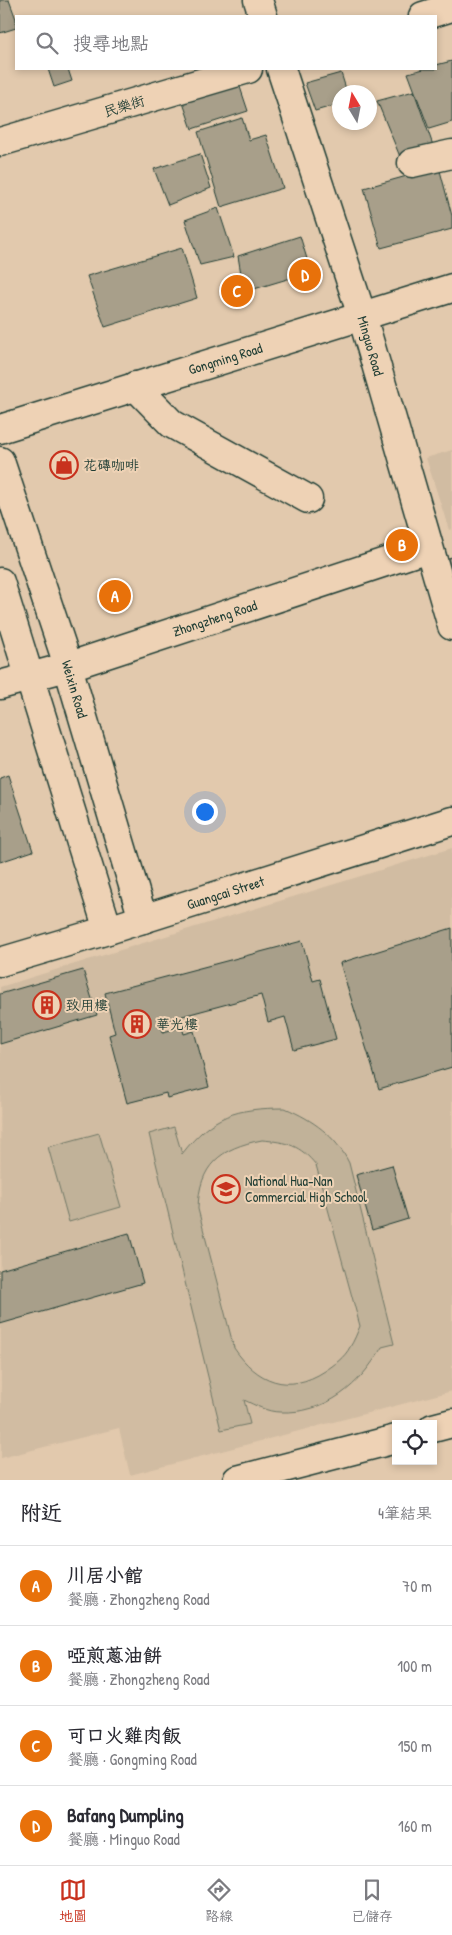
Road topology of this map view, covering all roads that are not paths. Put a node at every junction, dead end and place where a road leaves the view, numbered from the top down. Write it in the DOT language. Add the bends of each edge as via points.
graph roads {
  1 [pos="258,0"];
  2 [pos="452,8"];
  3 [pos="263,15"];
  4 [pos="427,15"];
  5 [pos="245,70"];
  6 [pos="281,70"];
  7 [pos="0,142"];
  8 [pos="452,154"];
  9 [pos="412,163"];
  10 [pos="452,288"];
  11 [pos="362,316"];
  12 [pos="135,386"];
  13 [pos="0,429"];
  14 [pos="0,461"];
  15 [pos="308,499"];
  16 [pos="428,548"];
  17 [pos="0,582"];
  18 [pos="452,626"];
  19 [pos="68,667"];
  20 [pos="29,678"];
  21 [pos="0,685"];
  22 [pos="452,821"];
  23 [pos="143,919"];
  24 [pos="108,930"];
  25 [pos="0,962"];
  26 [pos="452,1423"];
  27 [pos="437,1427"];
  28 [pos="392,1440"];
  29 [pos="299,1473"];
  30 [pos="237,1480"];
  1 -- 3 [label="street"];
  2 -- 4 [label="street"];
  5 -- 7 [label="street, 民樂街"];
  6 -- 11 [label="street, Minguo Road"];
  8 -- 9 [label="street"];
  10 -- 11 [label="street, Gongming Road"];
  11 -- 12 [label="street, Gongming Road"];
  11 -- 16 [label="street, Minguo Road"];
  12 -- 13 [label="street, Gongming Road"];
  12 -- 15 [label="street" via="172,424"];
  14 -- 19 [label="street, Weixin Road"];
  16 -- 18 [label="street, Minguo Road"];
  16 -- 19 [label="street, Zhongzheng Road"];
  17 -- 20 [label="street"];
  19 -- 20 [label="street, Zhongzheng Road"];
  19 -- 23 [label="street, Weixin Road"];
  20 -- 21 [label="street, Zhongzheng Road"];
  20 -- 24 [label="street"];
  22 -- 23 [label="street, Guangcai Street"];
  23 -- 24 [label="street, Guangcai Street"];
  24 -- 25 [label="street, Guangcai Street"];
  26 -- 27 [label="street"];
  28 -- 29 [label="street"];
  29 -- 30 [label="street"];
}
